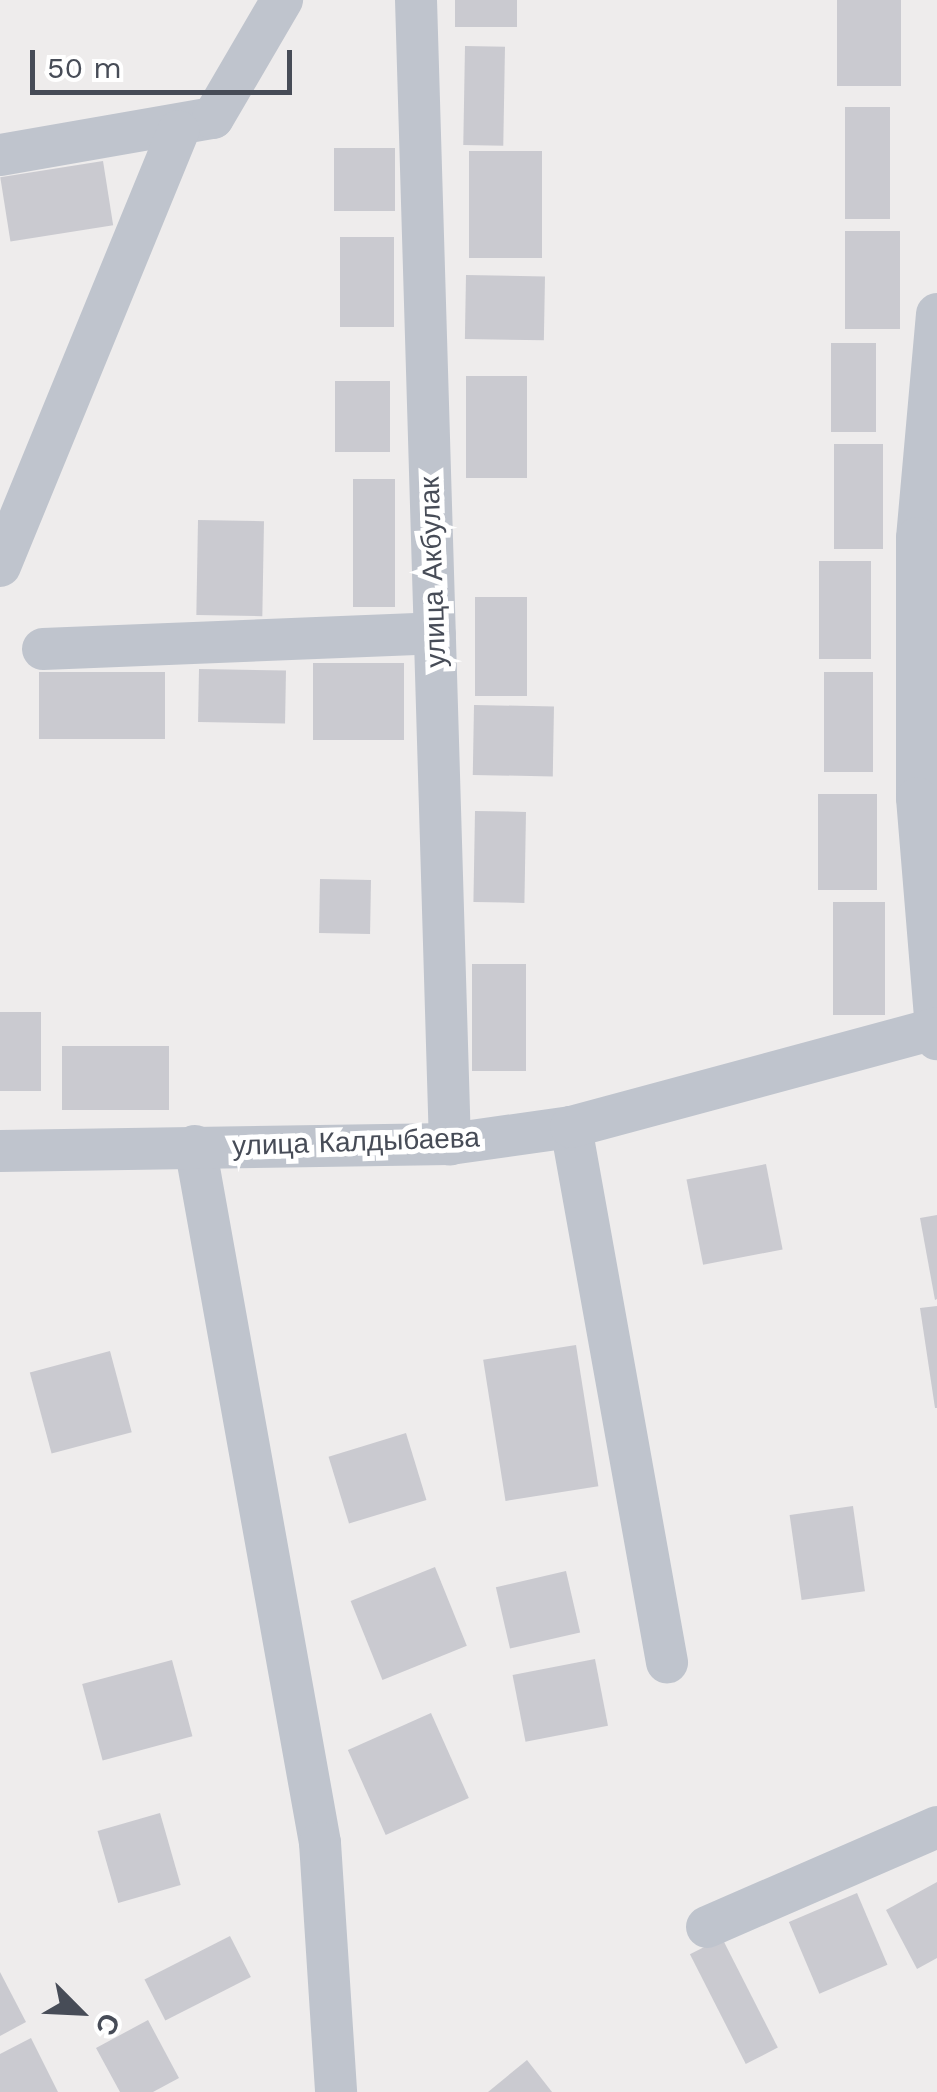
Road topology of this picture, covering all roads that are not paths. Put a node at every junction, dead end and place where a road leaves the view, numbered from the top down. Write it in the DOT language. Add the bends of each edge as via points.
graph roads {
  1 [pos="282,0"];
  2 [pos="416,0"];
  3 [pos="178,131"];
  4 [pos="0,155"];
  5 [pos="937,314"];
  6 [pos="0,566"];
  7 [pos="435,633"];
  8 [pos="43,649"];
  9 [pos="935,1033"];
  10 [pos="571,1127"];
  11 [pos="450,1144"];
  12 [pos="195,1146"];
  13 [pos="0,1151"];
  14 [pos="666,1662"];
  15 [pos="937,1827"];
  16 [pos="707,1927"];
  17 [pos="336,2092"];
  1 -- 3 [label="street" via="213,118"];
  2 -- 7 [label="street, улица Акбулак"];
  3 -- 4 [label="street"];
  3 -- 6 [label="street"];
  5 -- 9 [label="street" via="917,538 917,798"];
  7 -- 8 [label="street"];
  7 -- 11 [label="street, улица Акбулак"];
  9 -- 10 [label="street, улица Калдыбаева"];
  10 -- 11 [label="street, улица Калдыбаева"];
  10 -- 14 [label="street"];
  11 -- 12 [label="street, улица Калдыбаева"];
  12 -- 13 [label="street, улица Калдыбаева"];
  12 -- 17 [label="street" via="320,1843"];
  15 -- 16 [label="street"];
}
